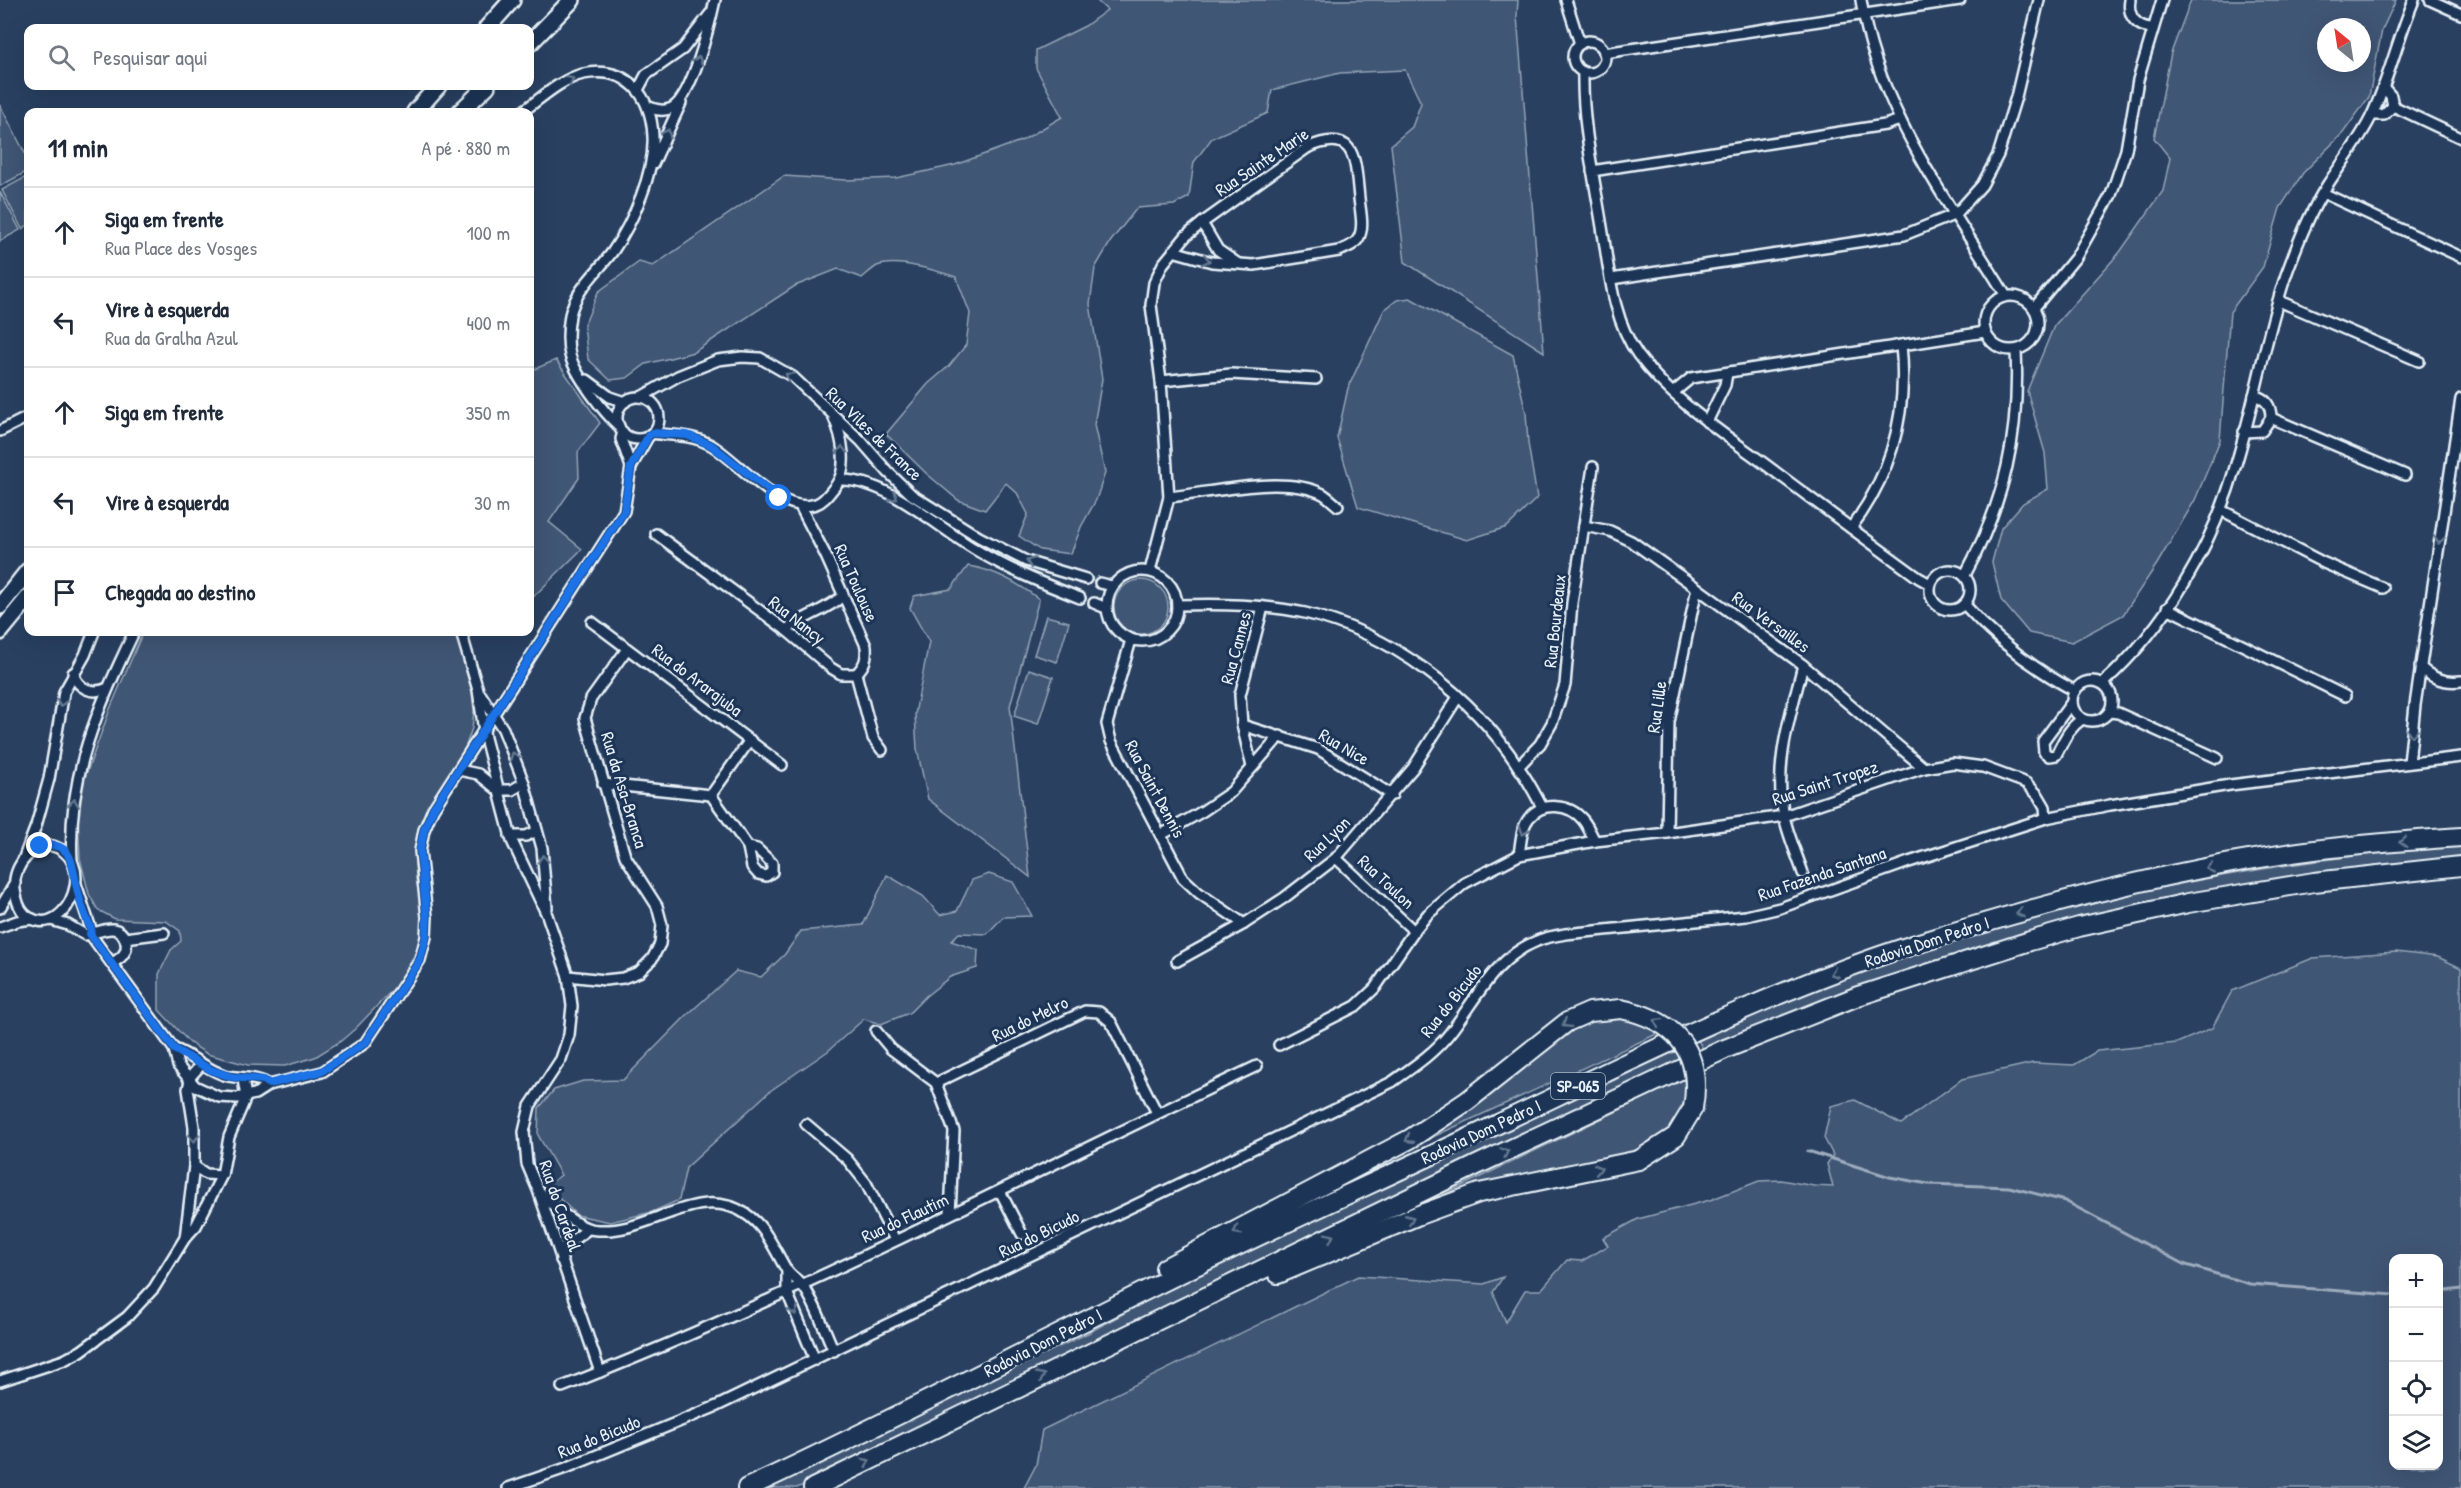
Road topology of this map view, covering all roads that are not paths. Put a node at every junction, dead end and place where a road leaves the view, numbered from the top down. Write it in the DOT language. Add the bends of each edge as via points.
graph roads {
  1 [pos="512,0"];
  2 [pos="1566,0"];
  3 [pos="1861,0"];
  4 [pos="1960,0"];
  5 [pos="2039,0"];
  6 [pos="2130,0"];
  7 [pos="2162,0"];
  8 [pos="2414,0"];
  9 [pos="2430,0"];
  10 [pos="571,1"];
  11 [pos="714,5"];
  12 [pos="1863,14"];
  13 [pos="2461,14"];
  14 [pos="491,24"];
  15 [pos="2153,28"];
  16 [pos="534,39"];
  17 [pos="1580,44"];
  18 [pos="1604,53"];
  19 [pos="1583,72"];
  20 [pos="2383,87"];
  21 [pos="434,90"];
  22 [pos="483,90"];
  23 [pos="638,90"];
  24 [pos="685,95"];
  25 [pos="2392,106"];
  26 [pos="649,107"];
  27 [pos="418,108"];
  28 [pos="464,108"];
  29 [pos="528,108"];
  30 [pos="2372,115"];
  31 [pos="1900,120"];
  32 [pos="2461,138"];
  33 [pos="1592,171"];
  34 [pos="650,172"];
  35 [pos="2323,193"];
  36 [pos="1956,214"];
  37 [pos="1202,223"];
  38 [pos="1173,251"];
  39 [pos="2461,257"];
  40 [pos="1239,264"];
  41 [pos="1611,279"];
  42 [pos="2006,296"];
  43 [pos="2279,301"];
  44 [pos="2034,308"];
  45 [pos="1985,332"];
  46 [pos="1901,345"];
  47 [pos="2016,350"];
  48 [pos="2419,361"];
  49 [pos="1727,373"];
  50 [pos="582,377"];
  51 [pos="1316,379"];
  52 [pos="1161,381"];
  53 [pos="1674,392"];
  54 [pos="2254,395"];
  55 [pos="641,397"];
  56 [pos="2461,399"];
  57 [pos="625,402"];
  58 [pos="833,414"];
  59 [pos="2271,418"];
  60 [pos="24,419"];
  61 [pos="1707,422"];
  62 [pos="621,429"];
  63 [pos="0,431"];
  64 [pos="2244,432"];
  65 [pos="651,434"];
  66 [pos="631,467"];
  67 [pos="1593,467"];
  68 [pos="2405,475"];
  69 [pos="839,480"];
  70 [pos="1169,497"];
  71 [pos="800,506"];
  72 [pos="1338,506"];
  73 [pos="2221,510"];
  74 [pos="1584,526"];
  75 [pos="1851,528"];
  76 [pos="656,534"];
  77 [pos="1150,571"];
  78 [pos="1965,575"];
  79 [pos="24,576"];
  80 [pos="1086,579"];
  81 [pos="1100,583"];
  82 [pos="1930,584"];
  83 [pos="1112,586"];
  84 [pos="1697,588"];
  85 [pos="2383,588"];
  86 [pos="843,596"];
  87 [pos="1080,598"];
  88 [pos="24,603"];
  89 [pos="1094,603"];
  90 [pos="1964,604"];
  91 [pos="1177,605"];
  92 [pos="0,606"];
  93 [pos="1263,607"];
  94 [pos="1106,608"];
  95 [pos="2167,608"];
  96 [pos="592,622"];
  97 [pos="786,630"];
  98 [pos="0,632"];
  99 [pos="92,636"];
  100 [pos="132,636"];
  101 [pos="462,636"];
  102 [pos="1131,640"];
  103 [pos="627,649"];
  104 [pos="1803,665"];
  105 [pos="2420,667"];
  106 [pos="73,673"];
  107 [pos="856,674"];
  108 [pos="2461,681"];
  109 [pos="2103,683"];
  110 [pos="108,688"];
  111 [pos="478,690"];
  112 [pos="2075,691"];
  113 [pos="2345,696"];
  114 [pos="1458,697"];
  115 [pos="2072,702"];
  116 [pos="2110,711"];
  117 [pos="493,714"];
  118 [pos="2082,719"];
  119 [pos="1242,725"];
  120 [pos="484,727"];
  121 [pos="1280,736"];
  122 [pos="750,740"];
  123 [pos="882,750"];
  124 [pos="2461,757"];
  125 [pos="2217,758"];
  126 [pos="2409,763"];
  127 [pos="783,765"];
  128 [pos="1519,766"];
  129 [pos="1252,768"];
  130 [pos="1924,768"];
  131 [pos="459,770"];
  132 [pos="524,783"];
  133 [pos="603,784"];
  134 [pos="498,790"];
  135 [pos="711,795"];
  136 [pos="1392,795"];
  137 [pos="1542,807"];
  138 [pos="1784,816"];
  139 [pos="2046,818"];
  140 [pos="537,831"];
  141 [pos="1666,833"];
  142 [pos="1161,835"];
  143 [pos="510,836"];
  144 [pos="2461,837"];
  145 [pos="1595,841"];
  146 [pos="748,847"];
  147 [pos="1519,855"];
  148 [pos="1336,858"];
  149 [pos="23,860"];
  150 [pos="72,861"];
  151 [pos="2461,866"];
  152 [pos="1803,873"];
  153 [pos="15,883"];
  154 [pos="76,884"];
  155 [pos="0,908"];
  156 [pos="547,915"];
  157 [pos="32,919"];
  158 [pos="51,920"];
  159 [pos="1244,924"];
  160 [pos="0,927"];
  161 [pos="1414,931"];
  162 [pos="164,933"];
  163 [pos="90,934"];
  164 [pos="125,938"];
  165 [pos="1537,941"];
  166 [pos="1177,961"];
  167 [pos="112,964"];
  168 [pos="567,976"];
  169 [pos="876,1031"];
  170 [pos="1279,1045"];
  171 [pos="174,1049"];
  172 [pos="201,1065"];
  173 [pos="1257,1066"];
  174 [pos="243,1079"];
  175 [pos="189,1080"];
  176 [pos="936,1083"];
  177 [pos="269,1084"];
  178 [pos="246,1096"];
  179 [pos="1157,1113"];
  180 [pos="806,1124"];
  181 [pos="194,1166"];
  182 [pos="222,1174"];
  183 [pos="538,1191"];
  184 [pos="1000,1191"];
  185 [pos="950,1214"];
  186 [pos="588,1229"];
  187 [pos="1022,1234"];
  188 [pos="185,1238"];
  189 [pos="895,1240"];
  190 [pos="561,1260"];
  191 [pos="787,1272"];
  192 [pos="802,1285"];
  193 [pos="787,1292"];
  194 [pos="1104,1346"];
  195 [pos="834,1351"];
  196 [pos="815,1360"];
  197 [pos="1007,1361"];
  198 [pos="600,1372"];
  199 [pos="0,1382"];
  200 [pos="562,1387"];
  201 [pos="508,1488"];
  202 [pos="747,1488"];
  203 [pos="813,1488"];
  1 -- 14 [label="main road"];
  2 -- 17 [label="street"];
  3 -- 12 [label="street"];
  4 -- 12 [label="street"];
  5 -- 36 [label="street" via="1998,155 1982,185"];
  6 -- 15 [label="street" via="2135,21"];
  7 -- 15 [label="street"];
  8 -- 20 [label="street"];
  9 -- 13 [label="street"];
  10 -- 16 [label="main road"];
  11 -- 23 [label="street" via="683,49 646,75"];
  24 -- 11 [label="street, one-way"];
  12 -- 18 [label="street"];
  12 -- 31 [label="street"];
  15 -- 44 [label="street" via="2138,80 2126,150 2110,195 2076,257"];
  17 -- 18 [label="street" via="1594,42"];
  17 -- 19 [label="street" via="1573,56 1575,66"];
  18 -- 19 [label="street" via="1604,63 1598,70"];
  19 -- 33 [label="street"];
  20 -- 25 [label="street" via="2391,96"];
  20 -- 30 [label="street"];
  21 -- 27 [label="main road"];
  22 -- 28 [label="main road"];
  23 -- 26 [label="street"];
  29 -- 23 [label="street, one-way" via="566,81 584,74 619,76"];
  24 -- 26 [label="street" via="673,108"];
  34 -- 24 [label="street, one-way"];
  25 -- 30 [label="street" via="2384,115"];
  25 -- 32 [label="street"];
  26 -- 34 [label="street" via="653,140"];
  30 -- 35 [label="street"];
  31 -- 33 [label="street"];
  31 -- 36 [label="street" via="1925,168"];
  33 -- 41 [label="street"];
  34 -- 50 [label="street" via="614,250 580,289 570,313 571,358"];
  35 -- 39 [label="street"];
  35 -- 43 [label="street" via="2295,253"];
  36 -- 41 [label="street" via="1904,235"];
  36 -- 42 [label="street"];
  37 -- 38 [label="street, Rua Sainte Marie"];
  37 -- 40 [label="street" via="1218,250"];
  37 -- 40 [label="street, Rua Sainte Marie" via="1307,148 1326,139 1342,143 1354,155 1362,226 1359,239 1339,251"];
  38 -- 40 [label="street, Rua Sainte Marie, one-way" via="1212,262"];
  38 -- 52 [label="street, Rua Sainte Marie" via="1154,283 1151,305"];
  41 -- 53 [label="street" via="1618,314 1632,345 1654,375"];
  42 -- 44 [label="street" via="2019,297"];
  42 -- 45 [label="street" via="1989,307 1984,319"];
  43 -- 48 [label="street"];
  43 -- 54 [label="street"];
  44 -- 47 [label="street" via="2036,334"];
  45 -- 46 [label="street"];
  45 -- 47 [label="street" via="1997,347"];
  46 -- 49 [label="street"];
  46 -- 75 [label="street" via="1903,401 1896,438 1878,485"];
  47 -- 78 [label="street" via="2017,413 2009,461 1990,524"];
  49 -- 53 [label="street" via="1691,378"];
  49 -- 61 [label="street"];
  50 -- 57 [label="street" via="610,397"];
  50 -- 62 [label="street" via="604,413"];
  51 -- 52 [label="street" via="1231,374"];
  52 -- 70 [label="street, Rua Sainte Marie"];
  53 -- 61 [label="street"];
  54 -- 59 [label="street" via="2267,402"];
  54 -- 64 [label="street"];
  55 -- 57 [label="street"];
  58 -- 55 [label="street, Rua Viles de France, one-way" via="793,377 760,358 718,360"];
  55 -- 65 [label="street" via="658,409 657,426"];
  56 -- 105 [label="street, one-way"];
  57 -- 62 [label="street" via="618,413"];
  69 -- 58 [label="street, one-way" via="843,453"];
  80 -- 58 [label="street, Rua Viles de France, one-way" via="1026,561 912,495"];
  59 -- 64 [label="street" via="2262,431"];
  59 -- 68 [label="street"];
  60 -- 63 [label="street"];
  61 -- 75 [label="street"];
  62 -- 65 [label="street" via="636,438"];
  62 -- 66 [label="street"];
  64 -- 73 [label="street"];
  65 -- 66 [label="street"];
  65 -- 71 [label="street" via="687,435 711,445 779,498"];
  66 -- 117 [label="street" via="624,511"];
  67 -- 74 [label="street, Rua Bourdeaux"];
  69 -- 71 [label="street" via="817,504"];
  69 -- 87 [label="street, Rua Viles de France, one-way" via="863,482 882,490 976,551"];
  70 -- 72 [label="street" via="1267,485 1322,494"];
  70 -- 77 [label="street, Rua Sainte Marie"];
  71 -- 86 [label="street, Rua Toulouse"];
  73 -- 85 [label="street" via="2324,563"];
  73 -- 95 [label="street"];
  74 -- 84 [label="street, Rua Versailles" via="1610,531 1631,541"];
  74 -- 128 [label="street, Rua Bourdeaux" via="1565,685 1552,723 1540,744"];
  75 -- 82 [label="street"];
  76 -- 97 [label="street, Rua Nancy"];
  77 -- 83 [label="street" via="1129,573"];
  77 -- 91 [label="street" via="1170,583"];
  78 -- 82 [label="street" via="1945,570 1935,575"];
  78 -- 90 [label="street" via="1970,590"];
  79 -- 92 [label="main road"];
  81 -- 83 [label="street"];
  82 -- 90 [label="street" via="1930,595 1939,607 1955,610"];
  83 -- 94 [label="street"];
  84 -- 104 [label="street, Rua Versailles"];
  84 -- 141 [label="street, Rua Lille" via="1669,722"];
  86 -- 97 [label="street"];
  86 -- 107 [label="street, Rua Toulouse" via="866,646 864,666"];
  88 -- 98 [label="main road"];
  89 -- 94 [label="street"];
  90 -- 112 [label="street" via="2018,656"];
  91 -- 93 [label="street"];
  91 -- 102 [label="street" via="1174,621 1163,634 1148,641"];
  93 -- 114 [label="street" via="1343,624 1407,657"];
  93 -- 119 [label="street, Rua Cannes" via="1240,695"];
  94 -- 102 [label="street" via="1111,624"];
  95 -- 109 [label="street"];
  95 -- 113 [label="street"];
  96 -- 103 [label="street, Rua do Ararajuba"];
  97 -- 107 [label="street, Rua Nancy" via="831,668 841,674"];
  99 -- 106 [label="street"];
  100 -- 110 [label="street"];
  101 -- 111 [label="street"];
  102 -- 142 [label="street, Rua Saint Dennis" via="1107,724 1111,741"];
  103 -- 122 [label="street, Rua do Ararajuba"];
  103 -- 133 [label="street, Rua da Asa-Branca" via="591,699 585,718"];
  104 -- 130 [label="street, Rua Versailles"];
  104 -- 138 [label="street" via="1782,754"];
  105 -- 108 [label="street" via="2437,679"];
  105 -- 126 [label="street, one-way"];
  106 -- 110 [label="street" via="84,688"];
  106 -- 149 [label="street, one-way" via="61,703 43,802"];
  107 -- 123 [label="street" via="873,738"];
  109 -- 112 [label="street" via="2087,681"];
  109 -- 116 [label="street" via="2112,696"];
  150 -- 110 [label="street, one-way" via="77,777"];
  111 -- 117 [label="street"];
  111 -- 120 [label="street"];
  112 -- 115 [label="street"];
  114 -- 128 [label="street"];
  114 -- 136 [label="street, Rua Lyon"];
  115 -- 118 [label="street"];
  115 -- 118 [label="street" via="2043,741 2044,752 2056,755 2072,726"];
  116 -- 118 [label="street" via="2097,721"];
  116 -- 125 [label="street"];
  117 -- 120 [label="street"];
  132 -- 117 [label="street, one-way" via="504,729"];
  119 -- 121 [label="street, Rua Nice"];
  119 -- 129 [label="street, Rua Cannes"];
  120 -- 131 [label="street"];
  120 -- 134 [label="street"];
  121 -- 129 [label="street"];
  121 -- 136 [label="street, Rua Nice" via="1318,748"];
  122 -- 127 [label="street, Rua do Ararajuba"];
  122 -- 135 [label="street"];
  124 -- 126 [label="street, Rua Fazenda Santana"];
  126 -- 139 [label="street, Rua Fazenda Santana" via="2260,781"];
  128 -- 137 [label="street"];
  129 -- 142 [label="street" via="1231,792"];
  130 -- 138 [label="street, Rua Saint Tropez"];
  130 -- 139 [label="street, Rua Saint Tropez" via="1953,763 1983,767 2026,783 2045,807"];
  131 -- 134 [label="street" via="478,774"];
  131 -- 177 [label="street" via="424,830 420,850 427,917 420,960 365,1043 322,1071"];
  132 -- 134 [label="street" via="512,790"];
  132 -- 140 [label="street"];
  133 -- 135 [label="street"];
  133 -- 168 [label="street, Rua da Asa-Branca" via="625,856 657,906 662,925 660,944 639,972 623,978"];
  134 -- 143 [label="street"];
  135 -- 146 [label="street"];
  136 -- 148 [label="street, Rua Lyon"];
  137 -- 145 [label="street" via="1570,810 1583,820"];
  137 -- 147 [label="street, one-way" via="1528,818"];
  138 -- 141 [label="street, Rua Saint Tropez"];
  138 -- 152 [label="street"];
  139 -- 165 [label="street, Rua Fazenda Santana" via="1780,908 1746,916 1565,934"];
  140 -- 143 [label="street"];
  156 -- 140 [label="street, one-way"];
  141 -- 145 [label="street, Rua Saint Tropez"];
  142 -- 159 [label="street, Rua Saint Dennis" via="1183,878"];
  143 -- 156 [label="street"];
  144 -- 197 [label="highway, Rodovia Dom Pedro I / SP-065, one-way" via="2320,849 2157,879 1981,924 1809,982 1690,1033 1172,1278"];
  145 -- 147 [label="street, Rua Saint Tropez"];
  147 -- 161 [label="street, Rua Saint Tropez" via="1466,883"];
  148 -- 159 [label="street, Rua Lyon"];
  148 -- 161 [label="street, Rua Toulon"];
  149 -- 150 [label="street" via="40,846 49,845 66,852"];
  149 -- 153 [label="street"];
  150 -- 154 [label="street"];
  194 -- 151 [label="highway, Rodovia Dom Pedro I / SP-065, one-way" via="1667,1076 1769,1030 1858,996 2079,927 2188,903 2314,882"];
  153 -- 155 [label="street"];
  153 -- 157 [label="street" via="18,905"];
  154 -- 158 [label="street" via="68,906"];
  154 -- 163 [label="street"];
  156 -- 168 [label="street, Rua do Cardeal"];
  157 -- 158 [label="street"];
  157 -- 160 [label="street"];
  158 -- 163 [label="street"];
  159 -- 166 [label="street, Rua Lyon"];
  161 -- 170 [label="street, Rua Saint Tropez" via="1375,988 1356,1006"];
  162 -- 164 [label="street"];
  163 -- 164 [label="street" via="114,929"];
  163 -- 167 [label="street"];
  164 -- 167 [label="street" via="124,954"];
  165 -- 195 [label="street, Rua do Bicudo" via="1510,957 1488,978 1425,1059 1392,1082"];
  167 -- 171 [label="street"];
  168 -- 183 [label="street, Rua do Cardeal" via="572,1006 569,1035 561,1059 530,1106 524,1132 527,1164"];
  169 -- 176 [label="street" via="891,1049"];
  171 -- 172 [label="street"];
  171 -- 175 [label="street" via="178,1066"];
  172 -- 174 [label="street"];
  172 -- 175 [label="street"];
  173 -- 179 [label="street, Rua do Flautim"];
  174 -- 177 [label="street"];
  174 -- 178 [label="street"];
  175 -- 178 [label="street" via="219,1097"];
  175 -- 181 [label="street, one-way"];
  176 -- 179 [label="street, Rua do Melro" via="1085,1011 1099,1012 1111,1022"];
  176 -- 185 [label="street" via="954,1131"];
  177 -- 178 [label="street"];
  178 -- 182 [label="street" via="229,1137"];
  179 -- 184 [label="street, Rua do Flautim"];
  180 -- 189 [label="street" via="847,1159 866,1183"];
  181 -- 182 [label="street" via="207,1174"];
  181 -- 188 [label="street"];
  182 -- 188 [label="street" via="196,1226"];
  183 -- 186 [label="street" via="554,1207"];
  183 -- 190 [label="street, Rua do Cardeal"];
  184 -- 185 [label="street, Rua do Flautim"];
  184 -- 187 [label="street"];
  185 -- 189 [label="street, Rua do Flautim"];
  186 -- 190 [label="street" via="566,1246"];
  186 -- 191 [label="street" via="621,1229 706,1203 728,1206 760,1225"];
  188 -- 199 [label="street" via="154,1288 112,1330 64,1360"];
  189 -- 192 [label="street, Rua do Flautim"];
  190 -- 198 [label="street, Rua do Cardeal"];
  191 -- 192 [label="street"];
  191 -- 193 [label="street"];
  192 -- 193 [label="street, Rua do Flautim"];
  192 -- 195 [label="street"];
  193 -- 196 [label="street, one-way"];
  193 -- 198 [label="street, Rua do Flautim"];
  194 -- 197 [label="highway, one-way, bridge" via="1451,1202 1511,1185 1639,1160 1676,1136 1693,1108 1695,1070 1681,1041 1654,1019 1621,1009 1590,1012 1567,1022 1467,1101 1410,1139 1119,1292"];
  203 -- 194 [label="highway, Rodovia Dom Pedro I / SP-065, one-way"];
  195 -- 196 [label="street, Rua do Bicudo"];
  196 -- 201 [label="street, Rua do Bicudo" via="630,1443"];
  197 -- 202 [label="highway, Rodovia Dom Pedro I / SP-065"];
  198 -- 200 [label="street, Rua do Flautim"];
}
